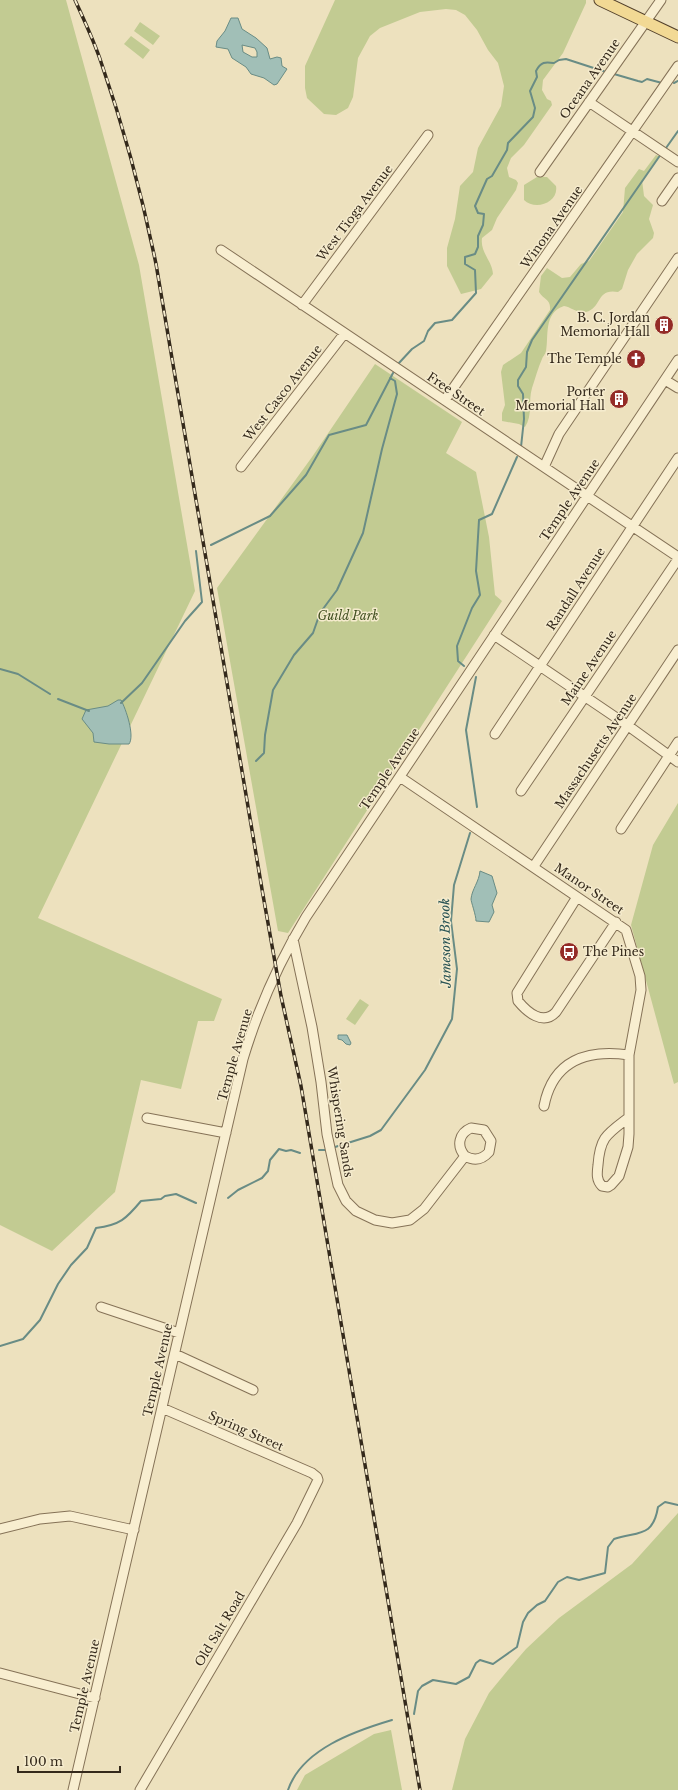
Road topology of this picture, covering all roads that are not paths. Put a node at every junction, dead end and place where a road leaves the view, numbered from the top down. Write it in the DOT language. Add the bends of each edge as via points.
graph roads {
  1 [pos="600,0"];
  2 [pos="661,0"];
  3 [pos="645,21"];
  4 [pos="678,37"];
  5 [pos="678,66"];
  6 [pos="589,102"];
  7 [pos="634,132"];
  8 [pos="428,135"];
  9 [pos="678,162"];
  10 [pos="540,172"];
  11 [pos="678,178"];
  12 [pos="662,201"];
  13 [pos="221,250"];
  14 [pos="678,258"];
  15 [pos="302,305"];
  16 [pos="344,334"];
  17 [pos="678,360"];
  18 [pos="665,380"];
  19 [pos="678,388"];
  20 [pos="445,400"];
  21 [pos="678,458"];
  22 [pos="241,467"];
  23 [pos="544,467"];
  24 [pos="587,496"];
  25 [pos="632,526"];
  26 [pos="678,558"];
  27 [pos="494,635"];
  28 [pos="678,650"];
  29 [pos="540,666"];
  30 [pos="585,695"];
  31 [pos="628,725"];
  32 [pos="495,734"];
  33 [pos="678,742"];
  34 [pos="669,756"];
  35 [pos="678,762"];
  36 [pos="400,777"];
  37 [pos="521,791"];
  38 [pos="621,829"];
  39 [pos="534,866"];
  40 [pos="577,897"];
  41 [pos="616,922"];
  42 [pos="293,940"];
  43 [pos="629,1055"];
  44 [pos="544,1106"];
  45 [pos="147,1118"];
  46 [pos="628,1118"];
  47 [pos="226,1133"];
  48 [pos="465,1156"];
  49 [pos="101,1307"];
  50 [pos="179,1334"];
  51 [pos="175,1354"];
  52 [pos="253,1390"];
  53 [pos="162,1408"];
  54 [pos="318,1478"];
  55 [pos="0,1529"];
  56 [pos="134,1530"];
  57 [pos="0,1673"];
  58 [pos="95,1698"];
  59 [pos="73,1790"];
  60 [pos="140,1790"];
  1 -- 3 [label="main road"];
  2 -- 3 [label="street, Oceana Avenue"];
  3 -- 4 [label="main road"];
  3 -- 6 [label="street, Oceana Avenue"];
  5 -- 7 [label="street, Winona Avenue"];
  6 -- 7 [label="street"];
  6 -- 10 [label="street, Oceana Avenue"];
  7 -- 9 [label="street"];
  7 -- 20 [label="street, Winona Avenue"];
  8 -- 15 [label="street, West Tioga Avenue"];
  11 -- 12 [label="street"];
  13 -- 15 [label="street, Free Street"];
  14 -- 23 [label="street" via="559,434"];
  15 -- 16 [label="street, Free Street"];
  16 -- 20 [label="street, Free Street"];
  16 -- 22 [label="street, West Casco Avenue"];
  17 -- 18 [label="street, Temple Avenue"];
  18 -- 19 [label="street"];
  18 -- 24 [label="street, Temple Avenue"];
  20 -- 23 [label="street, Free Street"];
  21 -- 25 [label="street, Randall Avenue"];
  23 -- 24 [label="street, Free Street"];
  24 -- 25 [label="street, Free Street"];
  24 -- 27 [label="street, Temple Avenue"];
  25 -- 26 [label="street, Free Street"];
  25 -- 29 [label="street, Randall Avenue"];
  26 -- 30 [label="street, Maine Avenue"];
  27 -- 29 [label="street"];
  27 -- 36 [label="street, Temple Avenue"];
  28 -- 31 [label="street, Massachusetts Avenue"];
  29 -- 30 [label="street"];
  29 -- 32 [label="street, Randall Avenue"];
  30 -- 31 [label="street"];
  30 -- 37 [label="street, Maine Avenue"];
  31 -- 34 [label="street"];
  31 -- 39 [label="street, Massachusetts Avenue"];
  33 -- 34 [label="street"];
  34 -- 35 [label="street"];
  34 -- 38 [label="street"];
  36 -- 39 [label="street, Manor Street"];
  36 -- 42 [label="street, Temple Avenue"];
  39 -- 40 [label="street, Manor Street"];
  40 -- 41 [label="street, Manor Street"];
  40 -- 41 [label="street" via="517,993 518,1001 534,1015 547,1018 556,1012"];
  41 -- 43 [label="street, Manor Street" via="626,930 641,984"];
  42 -- 47 [label="street, Temple Avenue" via="280,963 253,1027"];
  42 -- 48 [label="street, Whispering Sands" via="321,1082 327,1134 338,1185 346,1201 356,1211 376,1220 392,1223 410,1220 428,1205"];
  43 -- 44 [label="street" via="612,1052 594,1054 569,1064 551,1082"];
  43 -- 46 [label="street, Manor Street"];
  45 -- 47 [label="street"];
  46 -- 46 [label="street, Manor Street" via="608,1134 600,1145 597,1177 602,1186 608,1187 614,1182 624,1162 629,1140"];
  47 -- 50 [label="street, Temple Avenue"];
  49 -- 50 [label="street"];
  50 -- 51 [label="street, Temple Avenue"];
  51 -- 52 [label="street"];
  51 -- 53 [label="street, Temple Avenue"];
  53 -- 54 [label="street, Spring Street" via="312,1473"];
  53 -- 56 [label="street, Temple Avenue"];
  54 -- 60 [label="street, Old Salt Road" via="297,1522"];
  55 -- 56 [label="street" via="40,1519 70,1516"];
  56 -- 58 [label="street, Temple Avenue"];
  57 -- 58 [label="street"];
  58 -- 59 [label="street, Temple Avenue"];
}
